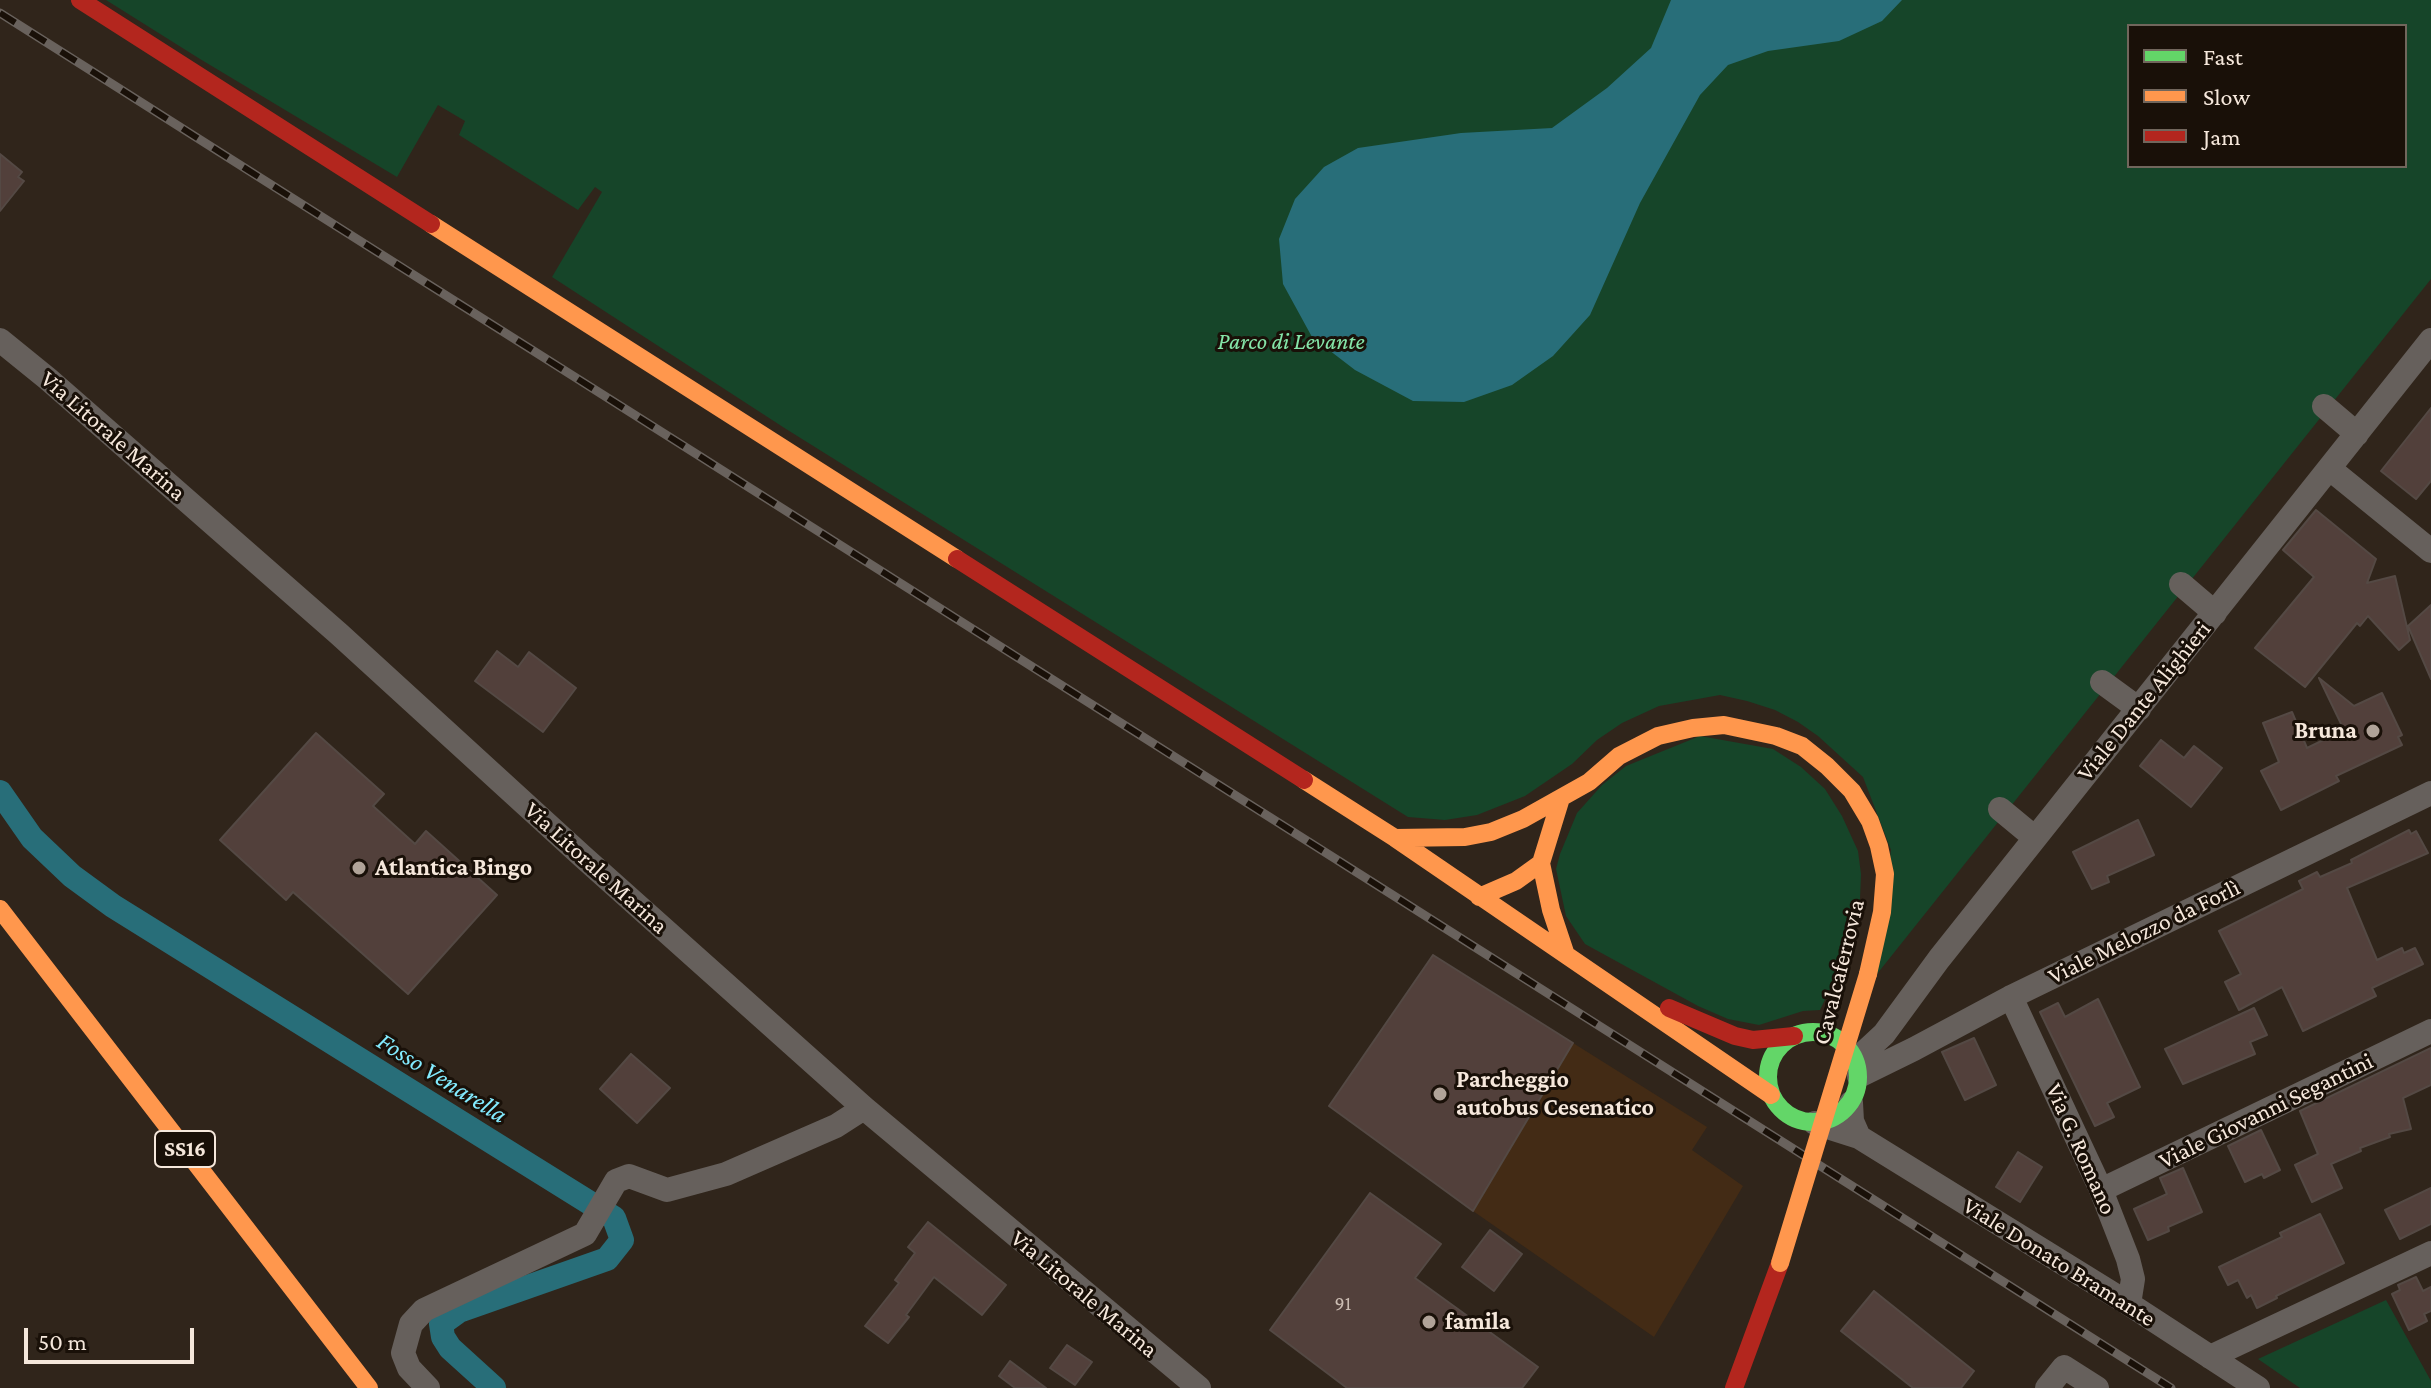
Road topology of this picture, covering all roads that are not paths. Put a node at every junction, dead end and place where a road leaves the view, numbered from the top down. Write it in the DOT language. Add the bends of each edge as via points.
graph roads {
  1 [pos="80,0"];
  2 [pos="0,340"];
  3 [pos="2431,340"];
  4 [pos="2324,406"];
  5 [pos="2357,434"];
  6 [pos="2330,469"];
  7 [pos="2431,551"];
  8 [pos="2181,584"];
  9 [pos="2215,613"];
  10 [pos="2102,682"];
  11 [pos="2139,709"];
  12 [pos="2431,793"];
  13 [pos="1561,798"];
  14 [pos="2000,809"];
  15 [pos="1491,832"];
  16 [pos="1395,838"];
  17 [pos="2035,838"];
  18 [pos="1478,854"];
  19 [pos="1541,863"];
  20 [pos="1477,875"];
  21 [pos="1479,897"];
  22 [pos="0,909"];
  23 [pos="1566,955"];
  24 [pos="1623,993"];
  25 [pos="2011,997"];
  26 [pos="2431,1031"];
  27 [pos="1794,1036"];
  28 [pos="1857,1068"];
  29 [pos="1771,1095"];
  30 [pos="1851,1103"];
  31 [pos="864,1108"];
  32 [pos="1815,1123"];
  33 [pos="1859,1137"];
  34 [pos="2101,1190"];
  35 [pos="2431,1253"];
  36 [pos="2129,1304"];
  37 [pos="2210,1357"];
  38 [pos="369,1388"];
  39 [pos="428,1388"];
  40 [pos="1199,1388"];
  41 [pos="1734,1388"];
  42 [pos="2047,1388"];
  43 [pos="2097,1388"];
  44 [pos="2258,1388"];
  1 -- 16 [label="main road"];
  2 -- 31 [label="street, Via Litorale Marina" via="339,634"];
  3 -- 5 [label="street, Viale Dante Alighieri"];
  4 -- 5 [label="street"];
  5 -- 6 [label="street, Viale Dante Alighieri"];
  6 -- 7 [label="street"];
  6 -- 9 [label="street, Viale Dante Alighieri"];
  8 -- 9 [label="street"];
  9 -- 11 [label="street, Viale Dante Alighieri"];
  10 -- 11 [label="street"];
  11 -- 17 [label="street, Viale Dante Alighieri"];
  12 -- 25 [label="street, Viale Melozzo da Forlì"];
  13 -- 15 [label="main road, Cavalcaferrovia"];
  13 -- 19 [label="main road"];
  13 -- 41 [label="main road, Cavalcaferrovia, bridge" via="1619,756 1658,736 1724,725 1802,746 1852,791 1879,846 1885,874 1882,912 1868,974 1780,1263"];
  14 -- 17 [label="street"];
  15 -- 16 [label="main road, Cavalcaferrovia"];
  15 -- 18 [label="main road"];
  16 -- 21 [label="main road"];
  17 -- 28 [label="street, Viale Dante Alighieri"];
  19 -- 21 [label="main road"];
  19 -- 23 [label="main road"];
  20 -- 21 [label="main road"];
  21 -- 23 [label="main road"];
  22 -- 38 [label="main road, SS16"];
  23 -- 24 [label="main road"];
  24 -- 27 [label="main road" via="1735,1036"];
  24 -- 29 [label="main road"];
  25 -- 28 [label="street, Viale Melozzo da Forlì" via="1914,1049"];
  25 -- 34 [label="street, Via G. Romano"];
  26 -- 34 [label="street, Viale Giovanni Segantini"];
  27 -- 28 [label="main road" via="1808,1032 1836,1038 1848,1047"];
  27 -- 29 [label="main road" via="1773,1056"];
  28 -- 30 [label="main road"];
  29 -- 32 [label="main road" via="1789,1116"];
  30 -- 32 [label="main road" via="1841,1114"];
  30 -- 33 [label="street"];
  31 -- 39 [label="street" via="836,1126 726,1174 667,1190 629,1176 616,1181 585,1234 424,1310 411,1324 403,1353"];
  31 -- 40 [label="street, Via Litorale Marina"];
  32 -- 33 [label="street, Viale Donato Bramante"];
  33 -- 36 [label="street, Viale Donato Bramante"];
  34 -- 36 [label="street, Via G. Romano" via="2131,1269"];
  35 -- 37 [label="street"];
  36 -- 37 [label="street, Viale Donato Bramante"];
  37 -- 44 [label="street, Viale Donato Bramante"];
  42 -- 43 [label="street" via="2064,1367"];
}
